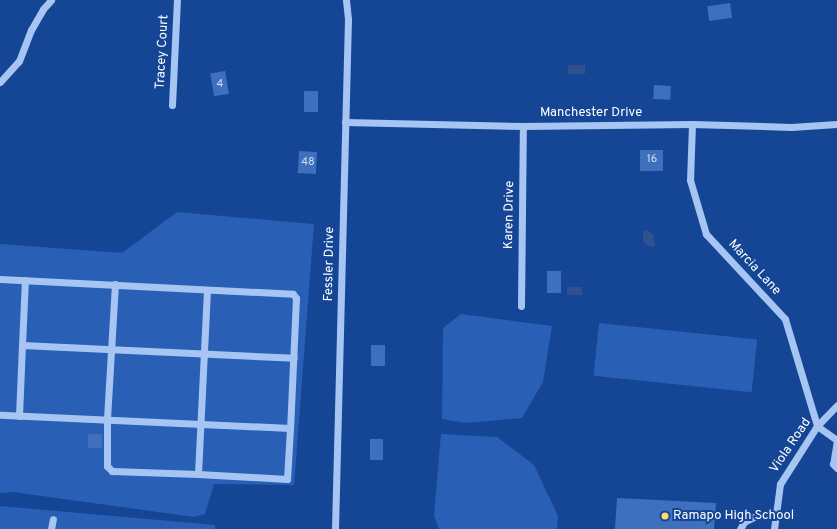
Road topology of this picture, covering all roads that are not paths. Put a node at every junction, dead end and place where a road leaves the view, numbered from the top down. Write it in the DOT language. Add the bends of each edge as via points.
graph roads {
  1 [pos="50,0"];
  2 [pos="177,0"];
  3 [pos="346,0"];
  4 [pos="0,82"];
  5 [pos="172,105"];
  6 [pos="345,122"];
  7 [pos="692,124"];
  8 [pos="837,124"];
  9 [pos="523,126"];
  10 [pos="0,279"];
  11 [pos="25,280"];
  12 [pos="115,284"];
  13 [pos="207,290"];
  14 [pos="521,306"];
  15 [pos="22,345"];
  16 [pos="111,349"];
  17 [pos="205,354"];
  18 [pos="294,358"];
  19 [pos="837,406"];
  20 [pos="0,415"];
  21 [pos="19,416"];
  22 [pos="107,420"];
  23 [pos="200,425"];
  24 [pos="817,426"];
  25 [pos="290,428"];
  26 [pos="837,440"];
  27 [pos="837,468"];
  28 [pos="198,474"];
  29 [pos="775,515"];
  30 [pos="53,519"];
  31 [pos="51,529"];
  32 [pos="335,529"];
  33 [pos="740,529"];
  34 [pos="774,529"];
  1 -- 4 [label="street" via="43,8 19,61"];
  2 -- 5 [label="street, Tracey Court"];
  3 -- 6 [label="street, Fessler Drive" via="348,19"];
  6 -- 9 [label="street, Manchester Drive"];
  6 -- 32 [label="street, Fessler Drive"];
  7 -- 8 [label="street, Manchester Drive" via="790,127"];
  7 -- 9 [label="street, Manchester Drive"];
  7 -- 24 [label="street, Marcia Lane" via="690,180 706,234 785,319"];
  9 -- 14 [label="street, Karen Drive"];
  10 -- 11 [label="street"];
  11 -- 12 [label="street"];
  11 -- 15 [label="street"];
  12 -- 13 [label="street"];
  12 -- 16 [label="street"];
  13 -- 17 [label="street"];
  13 -- 18 [label="street" via="293,294 296,298"];
  15 -- 16 [label="street"];
  15 -- 21 [label="street"];
  16 -- 17 [label="street"];
  16 -- 22 [label="street"];
  17 -- 18 [label="street"];
  17 -- 23 [label="street"];
  18 -- 25 [label="street"];
  19 -- 24 [label="street, Viola Road"];
  20 -- 21 [label="street"];
  21 -- 22 [label="street"];
  22 -- 23 [label="street"];
  22 -- 28 [label="street" via="109,470"];
  23 -- 25 [label="street"];
  23 -- 28 [label="street"];
  24 -- 26 [label="street"];
  24 -- 29 [label="street, Viola Road" via="780,484"];
  25 -- 28 [label="street" via="287,479"];
  26 -- 27 [label="street" via="833,464"];
  29 -- 33 [label="street" via="756,516 744,522"];
  29 -- 34 [label="street, Viola Road"];
  30 -- 31 [label="street"];
}
